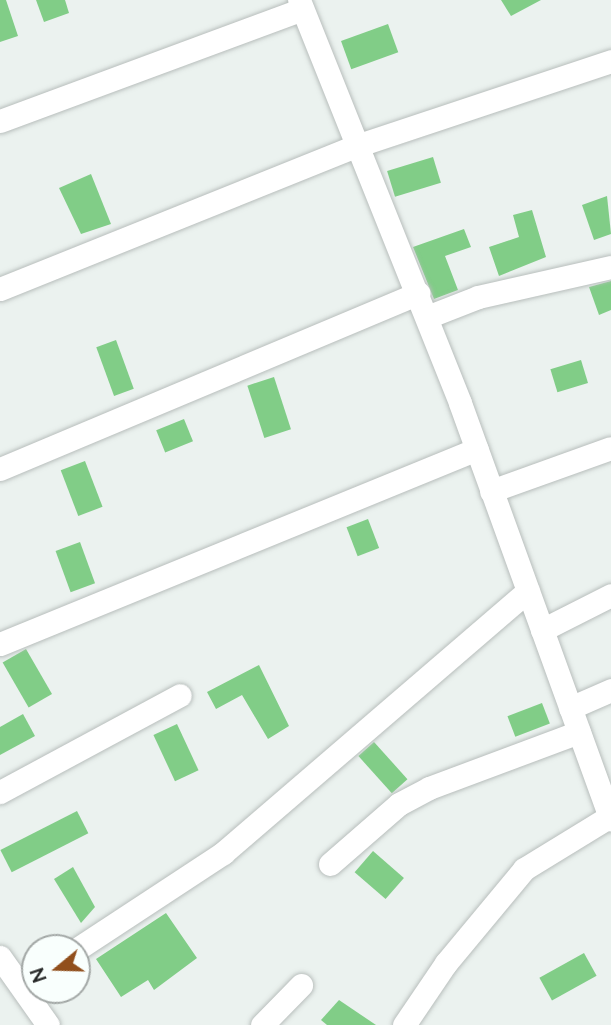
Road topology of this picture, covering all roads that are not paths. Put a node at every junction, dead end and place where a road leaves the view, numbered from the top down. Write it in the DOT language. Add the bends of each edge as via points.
graph roads {
  1 [pos="301,4"];
  2 [pos="611,61"];
  3 [pos="0,121"];
  4 [pos="359,145"];
  5 [pos="611,267"];
  6 [pos="0,289"];
  7 [pos="418,293"];
  8 [pos="427,317"];
  9 [pos="611,448"];
  10 [pos="477,449"];
  11 [pos="0,469"];
  12 [pos="491,491"];
  13 [pos="528,591"];
  14 [pos="611,595"];
  15 [pos="542,630"];
  16 [pos="0,644"];
  17 [pos="611,690"];
  18 [pos="180,695"];
  19 [pos="569,708"];
  20 [pos="579,732"];
  21 [pos="0,792"];
  22 [pos="610,819"];
  23 [pos="330,864"];
  24 [pos="91,940"];
  25 [pos="0,957"];
  26 [pos="21,975"];
  27 [pos="301,985"];
  28 [pos="38,1004"];
  29 [pos="48,1025"];
  30 [pos="262,1025"];
  31 [pos="404,1025"];
  1 -- 3 [label="street"];
  1 -- 4 [label="street"];
  2 -- 4 [label="street"];
  4 -- 6 [label="street"];
  4 -- 7 [label="street"];
  5 -- 8 [label="street" via="469,299"];
  7 -- 8 [label="street"];
  7 -- 11 [label="street"];
  8 -- 10 [label="street"];
  9 -- 12 [label="street"];
  10 -- 12 [label="street"];
  10 -- 16 [label="street"];
  12 -- 13 [label="street"];
  13 -- 15 [label="street"];
  13 -- 24 [label="street" via="454,648 380,723 223,853"];
  14 -- 15 [label="street"];
  15 -- 19 [label="street"];
  17 -- 19 [label="street"];
  18 -- 21 [label="street"];
  19 -- 20 [label="street"];
  20 -- 22 [label="street"];
  20 -- 23 [label="street" via="398,804"];
  22 -- 31 [label="street" via="524,869 446,963"];
  25 -- 26 [label="street"];
  27 -- 30 [label="street"];
  28 -- 29 [label="street"];
}
